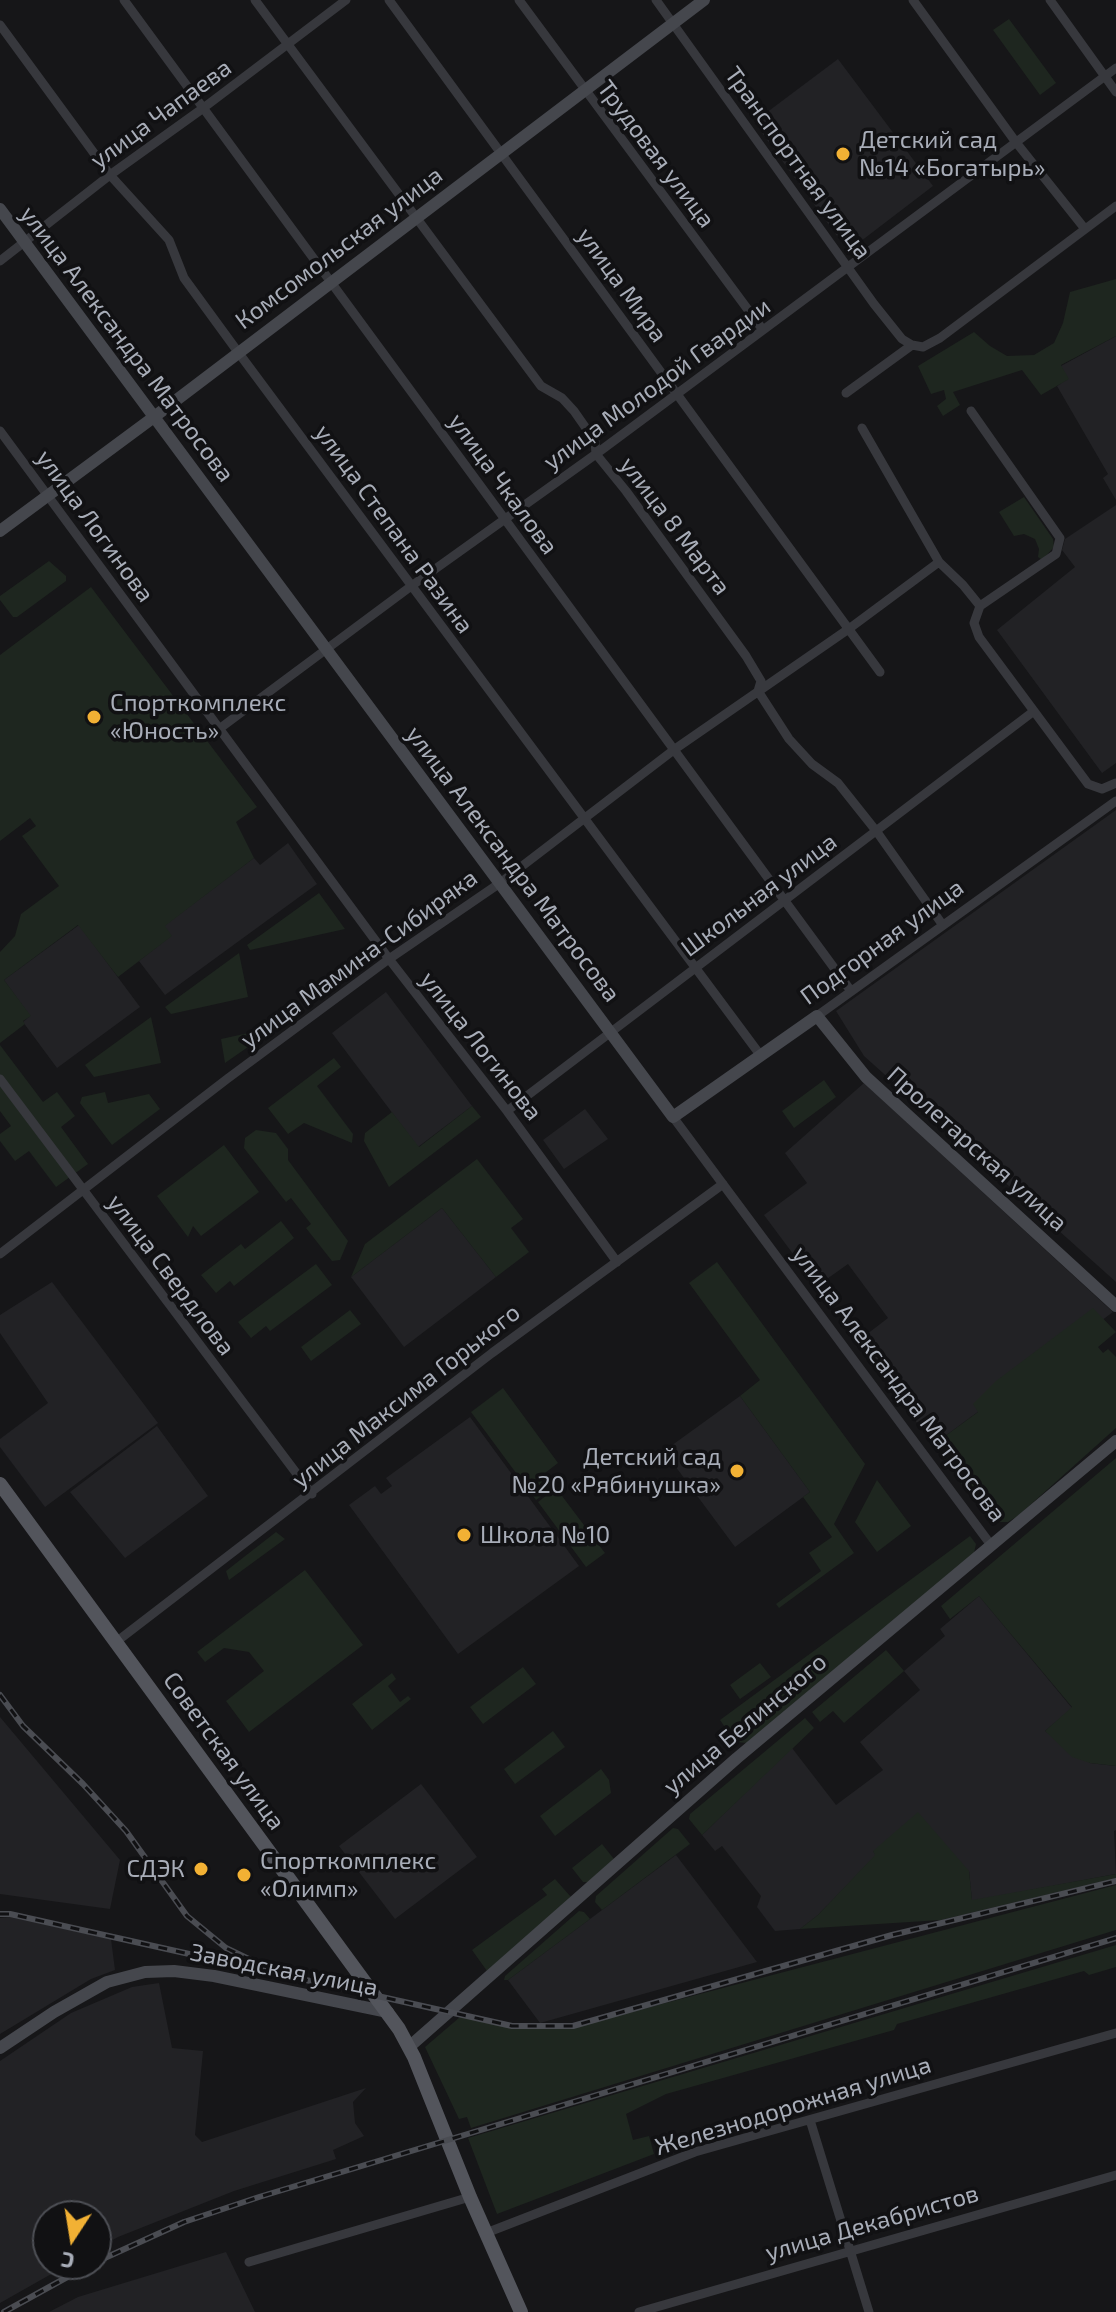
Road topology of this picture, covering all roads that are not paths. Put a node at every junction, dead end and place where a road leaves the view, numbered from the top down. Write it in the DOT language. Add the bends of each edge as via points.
graph roads {
  1 [pos="124,0"];
  2 [pos="255,0"];
  3 [pos="346,0"];
  4 [pos="389,0"];
  5 [pos="519,0"];
  6 [pos="656,0"];
  7 [pos="704,0"];
  8 [pos="913,0"];
  9 [pos="1050,0"];
  10 [pos="674,24"];
  11 [pos="0,25"];
  12 [pos="287,45"];
  13 [pos="1116,68"];
  14 [pos="1105,76"];
  15 [pos="585,91"];
  16 [pos="1116,92"];
  17 [pos="202,109"];
  18 [pos="1015,141"];
  19 [pos="501,154"];
  20 [pos="110,175"];
  21 [pos="1116,206"];
  22 [pos="0,209"];
  23 [pos="417,217"];
  24 [pos="1085,229"];
  25 [pos="25,242"];
  26 [pos="0,261"];
  27 [pos="849,267"];
  28 [pos="333,282"];
  29 [pos="763,330"];
  30 [pos="912,345"];
  31 [pos="238,352"];
  32 [pos="676,393"];
  33 [pos="846,393"];
  34 [pos="971,411"];
  35 [pos="154,417"];
  36 [pos="862,428"];
  37 [pos="0,431"];
  38 [pos="596,454"];
  39 [pos="48,496"];
  40 [pos="503,520"];
  41 [pos="0,531"];
  42 [pos="939,562"];
  43 [pos="410,587"];
  44 [pos="980,606"];
  45 [pos="850,628"];
  46 [pos="327,650"];
  47 [pos="880,672"];
  48 [pos="758,691"];
  49 [pos="1034,711"];
  50 [pos="219,729"];
  51 [pos="675,749"];
  52 [pos="1116,783"];
  53 [pos="1116,801"];
  54 [pos="584,817"];
  55 [pos="877,832"];
  56 [pos="500,883"];
  57 [pos="785,900"];
  58 [pos="942,924"];
  59 [pos="389,959"];
  60 [pos="696,967"];
  61 [pos="851,991"];
  62 [pos="817,1016"];
  63 [pos="612,1033"];
  64 [pos="761,1056"];
  65 [pos="0,1079"];
  66 [pos="507,1111"];
  67 [pos="673,1117"];
  68 [pos="723,1184"];
  69 [pos="83,1190"];
  70 [pos="0,1254"];
  71 [pos="617,1262"];
  72 [pos="1116,1306"];
  73 [pos="1116,1441"];
  74 [pos="0,1484"];
  75 [pos="312,1494"];
  76 [pos="991,1545"];
  77 [pos="116,1642"];
  78 [pos="388,2012"];
  79 [pos="1116,2033"];
  80 [pos="409,2047"];
  81 [pos="0,2048"];
  82 [pos="810,2120"];
  83 [pos="1116,2175"];
  84 [pos="470,2197"];
  85 [pos="486,2233"];
  86 [pos="850,2250"];
  87 [pos="249,2262"];
  88 [pos="521,2312"];
  89 [pos="639,2312"];
  90 [pos="869,2312"];
  1 -- 17 [label="street, улица Чкалова"];
  2 -- 12 [label="street, улица 8 Марта"];
  3 -- 12 [label="street, улица Чапаева"];
  4 -- 19 [label="street, улица Мира"];
  5 -- 15 [label="street, Трудовая улица"];
  6 -- 10 [label="street, Транспортная улица"];
  7 -- 10 [label="street, Комсомольская улица"];
  8 -- 18 [label="street"];
  9 -- 14 [label="street"];
  10 -- 15 [label="street, Комсомольская улица"];
  10 -- 27 [label="street, Транспортная улица"];
  11 -- 20 [label="street, улица Степана Разина"];
  12 -- 17 [label="street, улица Чапаева"];
  12 -- 23 [label="street, улица 8 Марта"];
  13 -- 14 [label="street, улица Молодой Гвардии"];
  14 -- 16 [label="street"];
  14 -- 18 [label="street, улица Молодой Гвардии"];
  15 -- 19 [label="street, Комсомольская улица"];
  15 -- 29 [label="street, Трудовая улица"];
  17 -- 20 [label="street, улица Чапаева"];
  17 -- 28 [label="street, улица Чкалова"];
  18 -- 24 [label="street"];
  18 -- 27 [label="street, улица Молодой Гвардии"];
  19 -- 23 [label="street, Комсомольская улица"];
  19 -- 32 [label="street, улица Мира"];
  20 -- 25 [label="street, улица Чапаева"];
  20 -- 31 [label="street, улица Степана Разина" via="169,240 184,278"];
  21 -- 24 [label="street"];
  22 -- 25 [label="street, улица Александра Матросова"];
  23 -- 28 [label="street, Комсомольская улица"];
  23 -- 38 [label="street, улица 8 Марта" via="541,386 574,411 595,441"];
  24 -- 30 [label="street" via="940,338 923,347"];
  25 -- 26 [label="street, улица Чапаева"];
  25 -- 35 [label="street, улица Александра Матросова"];
  27 -- 29 [label="street, улица Молодой Гвардии"];
  27 -- 30 [label="street, Транспортная улица" via="893,328"];
  28 -- 31 [label="street, Комсомольская улица"];
  28 -- 40 [label="street, улица Чкалова"];
  29 -- 32 [label="street, улица Молодой Гвардии"];
  30 -- 33 [label="street"];
  31 -- 35 [label="street, Комсомольская улица"];
  31 -- 43 [label="street, улица Степана Разина"];
  32 -- 38 [label="street, улица Молодой Гвардии"];
  32 -- 45 [label="street, улица Мира"];
  34 -- 44 [label="street" via="1060,538 1056,554"];
  35 -- 39 [label="street, Комсомольская улица"];
  35 -- 46 [label="street, улица Александра Матросова"];
  36 -- 42 [label="street"];
  37 -- 39 [label="street, улица Логинова"];
  38 -- 40 [label="street, улица Молодой Гвардии"];
  38 -- 48 [label="street, улица 8 Марта" via="746,656 761,681"];
  39 -- 41 [label="street, Комсомольская улица"];
  39 -- 50 [label="street, улица Логинова"];
  40 -- 43 [label="street, улица Молодой Гвардии"];
  40 -- 51 [label="street, улица Чкалова"];
  42 -- 44 [label="street"];
  42 -- 45 [label="street, улица Мамина-Сибиряка"];
  43 -- 46 [label="street, улица Молодой Гвардии"];
  43 -- 54 [label="street, улица Степана Разина"];
  44 -- 49 [label="street" via="974,623 979,637"];
  45 -- 47 [label="street, улица Мира"];
  45 -- 48 [label="street, улица Мамина-Сибиряка"];
  46 -- 50 [label="street, улица Молодой Гвардии"];
  46 -- 56 [label="street, улица Александра Матросова"];
  48 -- 51 [label="street, улица Мамина-Сибиряка"];
  48 -- 55 [label="street, улица 8 Марта" via="789,739 838,783"];
  49 -- 52 [label="street" via="1088,784 1102,789"];
  49 -- 55 [label="street, Школьная улица"];
  50 -- 59 [label="street, улица Логинова"];
  51 -- 54 [label="street, улица Мамина-Сибиряка"];
  51 -- 57 [label="street, улица Чкалова"];
  53 -- 58 [label="street, Подгорная улица"];
  54 -- 56 [label="street, улица Мамина-Сибиряка"];
  54 -- 60 [label="street, улица Степана Разина"];
  55 -- 57 [label="street, Школьная улица"];
  55 -- 58 [label="street, улица 8 Марта"];
  56 -- 59 [label="street, улица Мамина-Сибиряка"];
  56 -- 63 [label="street, улица Александра Матросова"];
  57 -- 60 [label="street, Школьная улица"];
  57 -- 61 [label="street, улица Чкалова"];
  58 -- 61 [label="street, Подгорная улица"];
  59 -- 66 [label="street, улица Логинова"];
  59 -- 69 [label="street, улица Мамина-Сибиряка"];
  60 -- 63 [label="street, Школьная улица"];
  60 -- 64 [label="street, улица Степана Разина"];
  61 -- 62 [label="street, Подгорная улица"];
  62 -- 64 [label="street, Подгорная улица"];
  62 -- 72 [label="street, Пролетарская улица" via="866,1077"];
  63 -- 66 [label="street, Школьная улица"];
  63 -- 67 [label="street, улица Александра Матросова"];
  64 -- 67 [label="street, Подгорная улица"];
  65 -- 69 [label="street, улица Свердлова"];
  66 -- 71 [label="street, улица Логинова"];
  67 -- 68 [label="street, улица Александра Матросова"];
  68 -- 71 [label="street, улица Максима Горького"];
  68 -- 76 [label="street, улица Александра Матросова"];
  69 -- 70 [label="street, улица Мамина-Сибиряка"];
  69 -- 75 [label="street, улица Свердлова"];
  71 -- 75 [label="street, улица Максима Горького"];
  73 -- 76 [label="street, улица Белинского"];
  74 -- 77 [label="main road, Советская улица"];
  75 -- 77 [label="street, улица Максима Горького"];
  76 -- 80 [label="street, улица Белинского" via="737,1758"];
  77 -- 78 [label="main road, Советская улица"];
  78 -- 80 [label="main road, Советская улица"];
  78 -- 81 [label="street, Заводская улица" via="214,1976 145,1972 107,1982"];
  79 -- 82 [label="street, Железнодорожная улица"];
  80 -- 84 [label="main road, Советская улица"];
  82 -- 85 [label="street, Железнодорожная улица" via="695,2152"];
  82 -- 86 [label="street"];
  83 -- 86 [label="street, улица Декабристов"];
  84 -- 85 [label="main road, Советская улица"];
  84 -- 87 [label="street"];
  85 -- 88 [label="main road, Советская улица"];
  86 -- 89 [label="street, улица Декабристов"];
  86 -- 90 [label="street"];
}
